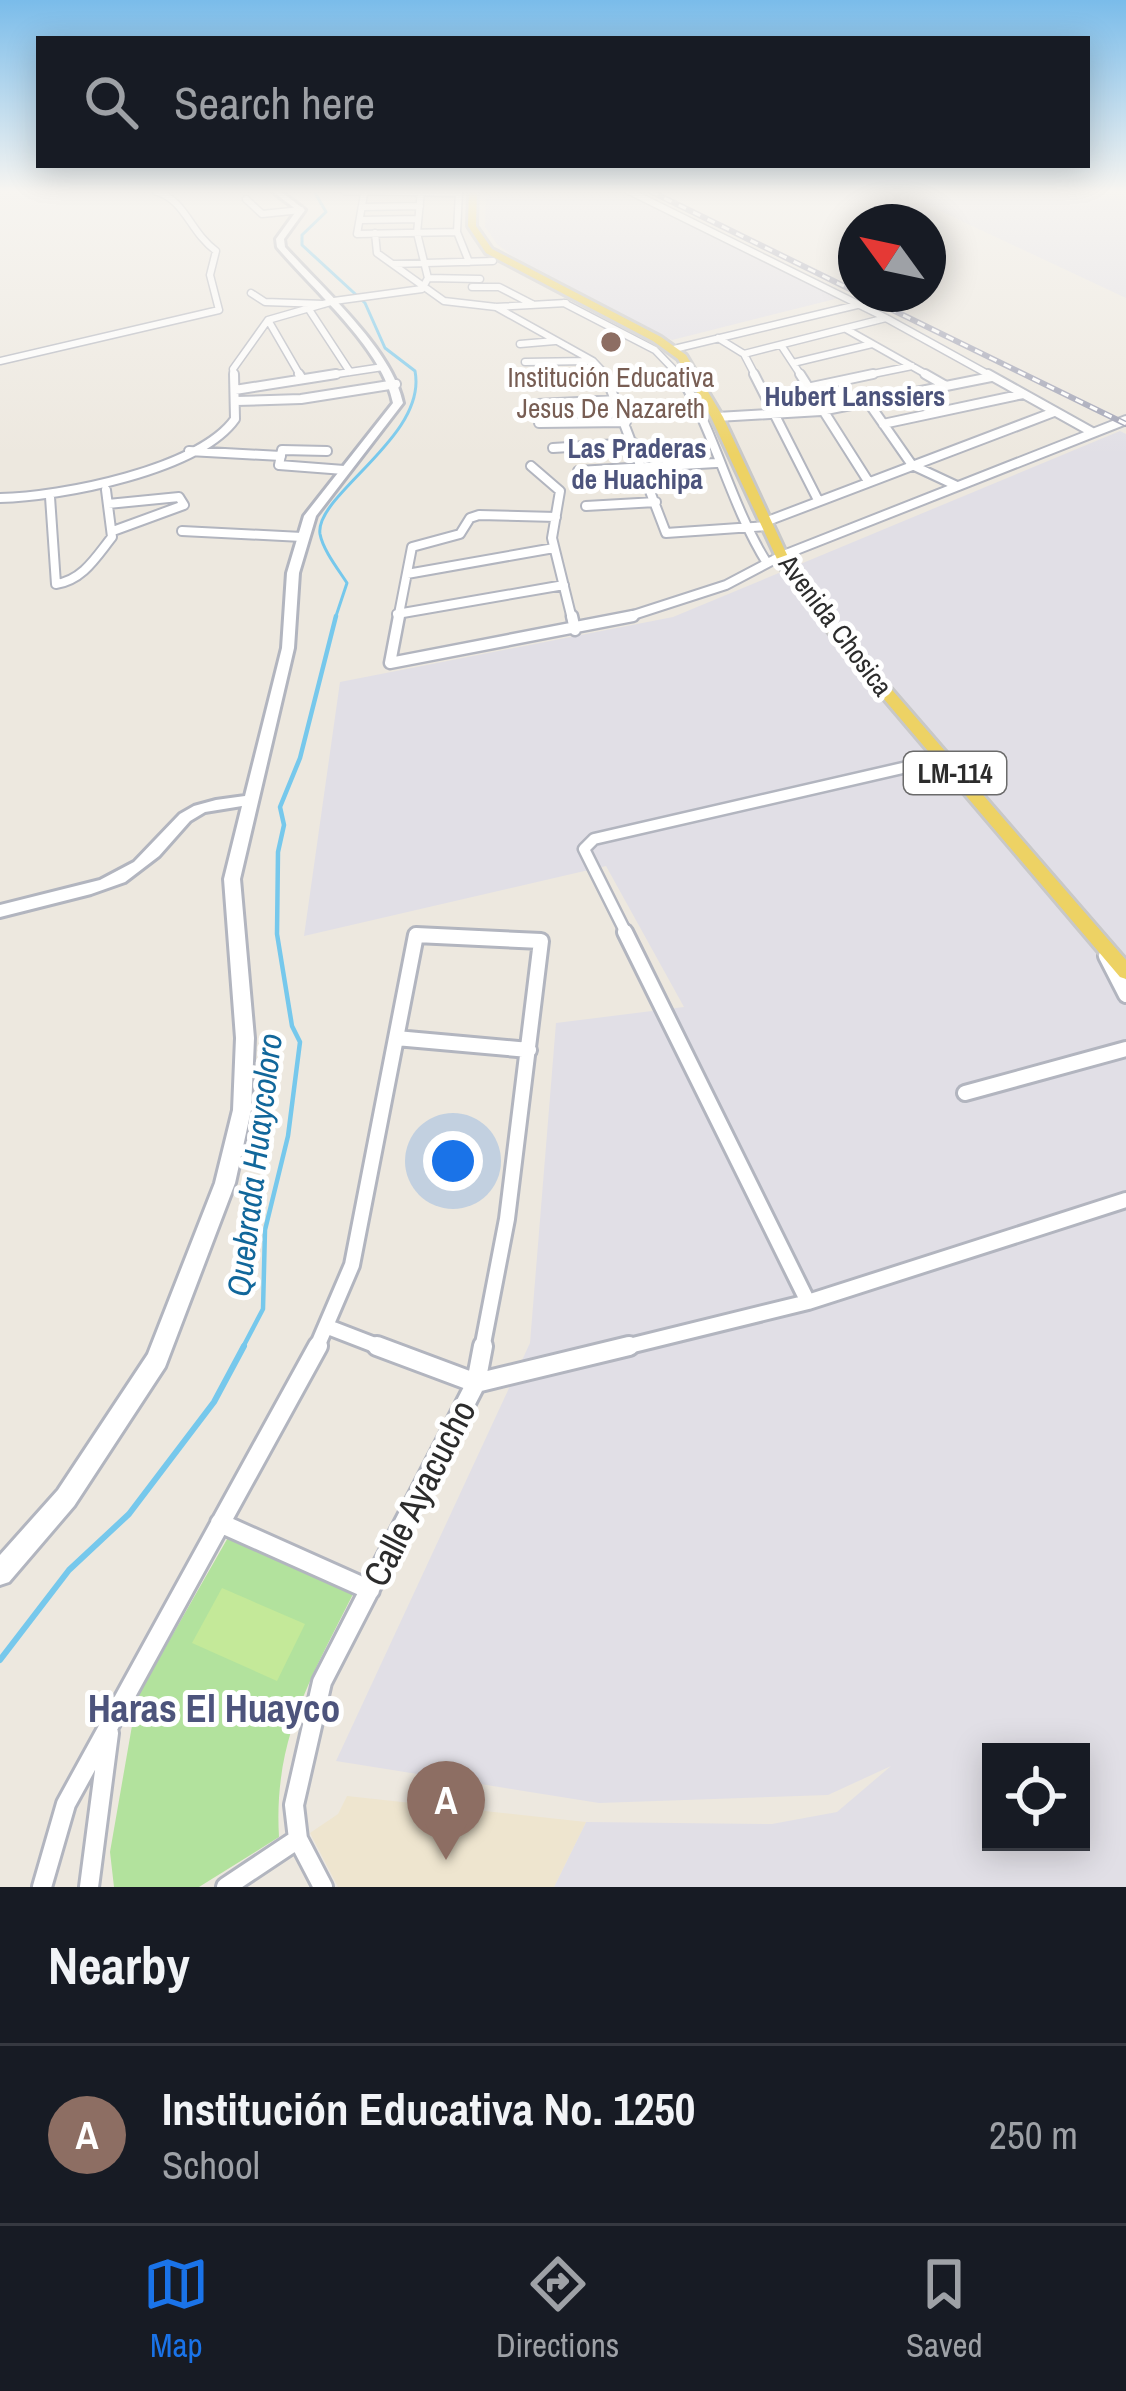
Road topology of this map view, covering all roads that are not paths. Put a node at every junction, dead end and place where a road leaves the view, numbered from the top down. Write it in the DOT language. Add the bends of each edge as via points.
graph roads {
  1 [pos="211,279"];
  2 [pos="310,279"];
  3 [pos="410,279"];
  4 [pos="427,279"];
  5 [pos="480,279"];
  6 [pos="542,279"];
  7 [pos="807,279"];
  8 [pos="422,289"];
  9 [pos="250,293"];
  10 [pos="838,294"];
  11 [pos="838,301"];
  12 [pos="329,302"];
  13 [pos="586,302"];
  14 [pos="564,303"];
  15 [pos="533,304"];
  16 [pos="496,307"];
  17 [pos="838,309"];
  18 [pos="310,311"];
  19 [pos="874,312"];
  20 [pos="886,318"];
  21 [pos="268,320"];
  22 [pos="846,329"];
  23 [pos="718,338"];
  24 [pos="560,341"];
  25 [pos="520,344"];
  26 [pos="872,344"];
  27 [pos="676,345"];
  28 [pos="782,345"];
  29 [pos="744,354"];
  30 [pos="0,361"];
  31 [pos="593,361"];
  32 [pos="525,362"];
  33 [pos="793,363"];
  34 [pos="912,366"];
  35 [pos="383,367"];
  36 [pos="350,372"];
  37 [pos="992,377"];
  38 [pos="302,379"];
  39 [pos="289,380"];
  40 [pos="611,381"];
  41 [pos="396,384"];
  42 [pos="531,385"];
  43 [pos="946,386"];
  44 [pos="807,388"];
  45 [pos="235,390"];
  46 [pos="1023,394"];
  47 [pos="301,399"];
  48 [pos="619,400"];
  49 [pos="236,401"];
  50 [pos="868,403"];
  51 [pos="538,404"];
  52 [pos="698,407"];
  53 [pos="821,411"];
  54 [pos="1054,412"];
  55 [pos="773,414"];
  56 [pos="718,417"];
  57 [pos="625,418"];
  58 [pos="539,423"];
  59 [pos="1123,423"];
  60 [pos="883,424"];
  61 [pos="1092,432"];
  62 [pos="634,443"];
  63 [pos="553,448"];
  64 [pos="188,451"];
  65 [pos="326,451"];
  66 [pos="281,456"];
  67 [pos="716,463"];
  68 [pos="912,465"];
  69 [pos="531,466"];
  70 [pos="644,467"];
  71 [pos="344,470"];
  72 [pos="578,471"];
  73 [pos="868,481"];
  74 [pos="957,487"];
  75 [pos="106,490"];
  76 [pos="50,497"];
  77 [pos="0,499"];
  78 [pos="818,500"];
  79 [pos="656,502"];
  80 [pos="108,504"];
  81 [pos="586,506"];
  82 [pos="556,517"];
  83 [pos="767,524"];
  84 [pos="745,528"];
  85 [pos="113,531"];
  86 [pos="182,531"];
  87 [pos="302,537"];
  88 [pos="554,548"];
  89 [pos="784,562"];
  90 [pos="767,563"];
  91 [pos="407,574"];
  92 [pos="564,585"];
  93 [pos="397,614"];
  94 [pos="574,630"];
  95 [pos="942,759"];
  96 [pos="251,800"];
  97 [pos="0,910"];
  98 [pos="1097,939"];
  99 [pos="1126,972"];
  100 [pos="1126,995"];
  101 [pos="396,1038"];
  102 [pos="1126,1049"];
  103 [pos="529,1050"];
  104 [pos="965,1094"];
  105 [pos="1126,1200"];
  106 [pos="808,1302"];
  107 [pos="328,1327"];
  108 [pos="476,1383"];
  109 [pos="220,1523"];
  110 [pos="0,1573"];
  111 [pos="370,1590"];
  112 [pos="110,1724"];
  113 [pos="298,1839"];
  114 [pos="42,1887"];
  115 [pos="89,1887"];
  116 [pos="226,1887"];
  117 [pos="323,1887"];
  1 -- 30 [label="street" via="219,310"];
  2 -- 12 [label="main road"];
  3 -- 8 [label="street"];
  4 -- 8 [label="street"];
  5 -- 15 [label="street" via="468,290 501,283"];
  6 -- 13 [label="main road, Avenida Chosica / LM-114"];
  7 -- 10 [label="street"];
  8 -- 12 [label="street"];
  8 -- 16 [label="street" via="444,302"];
  9 -- 12 [label="street" via="265,302"];
  11 -- 27 [label="street"];
  12 -- 18 [label="street"];
  12 -- 35 [label="main road"];
  13 -- 14 [label="street"];
  13 -- 27 [label="main road, Avenida Chosica / LM-114"];
  14 -- 15 [label="street"];
  14 -- 52 [label="street" via="656,350"];
  15 -- 16 [label="street"];
  16 -- 24 [label="street"];
  17 -- 23 [label="street"];
  18 -- 21 [label="street"];
  18 -- 36 [label="street"];
  19 -- 20 [label="street"];
  20 -- 22 [label="street"];
  20 -- 37 [label="street"];
  21 -- 38 [label="street"];
  21 -- 45 [label="street" via="235,363"];
  22 -- 26 [label="street"];
  22 -- 28 [label="street"];
  23 -- 27 [label="street"];
  23 -- 29 [label="street"];
  24 -- 25 [label="street"];
  24 -- 31 [label="street"];
  26 -- 33 [label="street"];
  26 -- 34 [label="street"];
  27 -- 56 [label="main road, Avenida Chosica / LM-114"];
  28 -- 29 [label="street"];
  28 -- 33 [label="street"];
  29 -- 55 [label="street"];
  31 -- 32 [label="street"];
  31 -- 40 [label="street"];
  33 -- 44 [label="street"];
  34 -- 43 [label="street"];
  34 -- 44 [label="street"];
  35 -- 36 [label="street"];
  35 -- 41 [label="main road"];
  36 -- 38 [label="street"];
  37 -- 43 [label="street"];
  37 -- 46 [label="street"];
  38 -- 39 [label="street"];
  39 -- 45 [label="street"];
  39 -- 47 [label="street"];
  40 -- 42 [label="street"];
  40 -- 48 [label="street"];
  41 -- 47 [label="street"];
  41 -- 71 [label="main road" via="394,411"];
  43 -- 50 [label="street"];
  44 -- 53 [label="street"];
  45 -- 49 [label="street"];
  46 -- 54 [label="street"];
  46 -- 60 [label="street"];
  47 -- 49 [label="street"];
  48 -- 51 [label="street"];
  48 -- 57 [label="street"];
  49 -- 64 [label="street" via="231,428"];
  50 -- 53 [label="street"];
  50 -- 60 [label="street"];
  52 -- 57 [label="street"];
  52 -- 67 [label="street"];
  53 -- 55 [label="street"];
  53 -- 73 [label="street"];
  54 -- 61 [label="street"];
  54 -- 68 [label="street"];
  55 -- 56 [label="street"];
  55 -- 78 [label="street"];
  56 -- 83 [label="main road, Avenida Chosica / LM-114"];
  57 -- 58 [label="street"];
  57 -- 62 [label="street"];
  59 -- 61 [label="street"];
  60 -- 68 [label="street"];
  61 -- 74 [label="street"];
  62 -- 63 [label="street"];
  62 -- 70 [label="street"];
  64 -- 66 [label="street"];
  64 -- 76 [label="street"];
  65 -- 66 [label="street"];
  66 -- 71 [label="street" via="279,465"];
  67 -- 70 [label="street"];
  67 -- 84 [label="street"];
  68 -- 73 [label="street"];
  68 -- 74 [label="street"];
  69 -- 82 [label="street" via="560,491"];
  70 -- 72 [label="street"];
  70 -- 79 [label="street"];
  71 -- 87 [label="main road"];
  73 -- 78 [label="street"];
  74 -- 89 [label="street"];
  75 -- 80 [label="street"];
  76 -- 77 [label="street"];
  76 -- 85 [label="street" via="56,584 73,581"];
  78 -- 83 [label="street"];
  79 -- 81 [label="street"];
  79 -- 84 [label="street" via="666,533"];
  80 -- 85 [label="street"];
  80 -- 85 [label="street" via="167,495 184,505"];
  82 -- 88 [label="street"];
  82 -- 91 [label="street" via="478,514 460,534 412,547"];
  83 -- 84 [label="street"];
  83 -- 89 [label="main road, Avenida Chosica / LM-114"];
  84 -- 90 [label="street"];
  86 -- 87 [label="street"];
  87 -- 96 [label="main road" via="288,648"];
  88 -- 91 [label="street"];
  88 -- 92 [label="street"];
  89 -- 90 [label="street"];
  89 -- 95 [label="main road, Avenida Chosica / LM-114"];
  90 -- 94 [label="street" via="663,608"];
  91 -- 93 [label="street"];
  92 -- 93 [label="street"];
  92 -- 94 [label="street"];
  93 -- 94 [label="street" via="388,659 395,664"];
  95 -- 98 [label="main road, Avenida Chosica / LM-114"];
  95 -- 106 [label="street" via="594,839 584,849"];
  96 -- 97 [label="main road" via="215,801 183,816 123,877"];
  96 -- 110 [label="main road" via="232,879 245,1038 242,1110 225,1183 158,1360 66,1498"];
  98 -- 99 [label="main road, Avenida Chosica / LM-114"];
  98 -- 100 [label="street"];
  101 -- 103 [label="street"];
  101 -- 103 [label="street, Calle Ayacucho" via="416,935 542,941"];
  101 -- 107 [label="street" via="352,1265"];
  102 -- 104 [label="street"];
  103 -- 108 [label="street, Calle Ayacucho"];
  105 -- 106 [label="street"];
  106 -- 108 [label="street"];
  107 -- 108 [label="street"];
  107 -- 109 [label="street"];
  108 -- 111 [label="street, Calle Ayacucho"];
  109 -- 111 [label="street"];
  109 -- 112 [label="street"];
  111 -- 113 [label="street, Calle Ayacucho" via="322,1682 294,1805"];
  112 -- 114 [label="street" via="66,1804"];
  112 -- 115 [label="street"];
  113 -- 116 [label="street"];
  113 -- 117 [label="street, Calle Ayacucho"];
}
